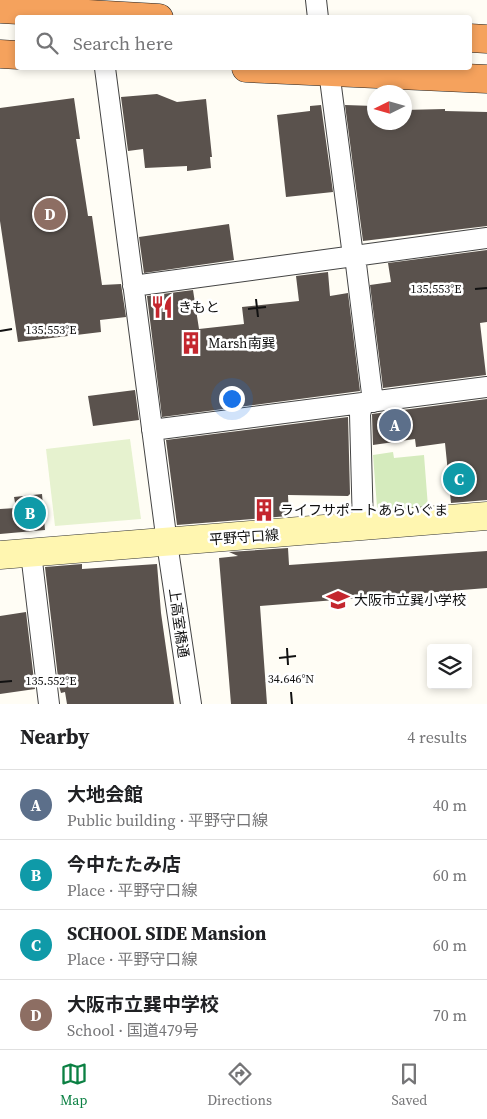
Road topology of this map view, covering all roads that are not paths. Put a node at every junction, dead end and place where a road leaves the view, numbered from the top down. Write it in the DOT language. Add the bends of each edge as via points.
graph roads {
  1 [pos="316,0"];
  2 [pos="0,8"];
  3 [pos="95,10"];
  4 [pos="135,15"];
  5 [pos="318,15"];
  6 [pos="472,38"];
  7 [pos="487,39"];
  8 [pos="0,54"];
  9 [pos="15,55"];
  10 [pos="105,70"];
  11 [pos="301,70"];
  12 [pos="329,71"];
  13 [pos="487,79"];
  14 [pos="487,238"];
  15 [pos="354,256"];
  16 [pos="133,286"];
  17 [pos="487,387"];
  18 [pos="368,402"];
  19 [pos="152,430"];
  20 [pos="487,516"];
  21 [pos="363,527"];
  22 [pos="167,543"];
  23 [pos="31,553"];
  24 [pos="0,555"];
  25 [pos="49,704"];
  26 [pos="191,704"];
  1 -- 5 [label="street"];
  2 -- 3 [label="highway"];
  3 -- 4 [label="highway"];
  6 -- 7 [label="highway"];
  8 -- 9 [label="highway"];
  10 -- 16 [label="street, 上高室橋通"];
  11 -- 12 [label="highway"];
  12 -- 13 [label="highway"];
  12 -- 15 [label="street"];
  14 -- 15 [label="street"];
  15 -- 16 [label="street"];
  15 -- 18 [label="street"];
  16 -- 19 [label="street, 上高室橋通"];
  17 -- 18 [label="street"];
  18 -- 19 [label="street"];
  18 -- 21 [label="street" via="360,414"];
  19 -- 22 [label="street, 上高室橋通"];
  20 -- 21 [label="main road, 平野守口線"];
  21 -- 22 [label="main road, 平野守口線"];
  22 -- 23 [label="main road, 平野守口線"];
  22 -- 26 [label="street, 上高室橋通"];
  23 -- 24 [label="main road, 平野守口線"];
  23 -- 25 [label="street"];
}
